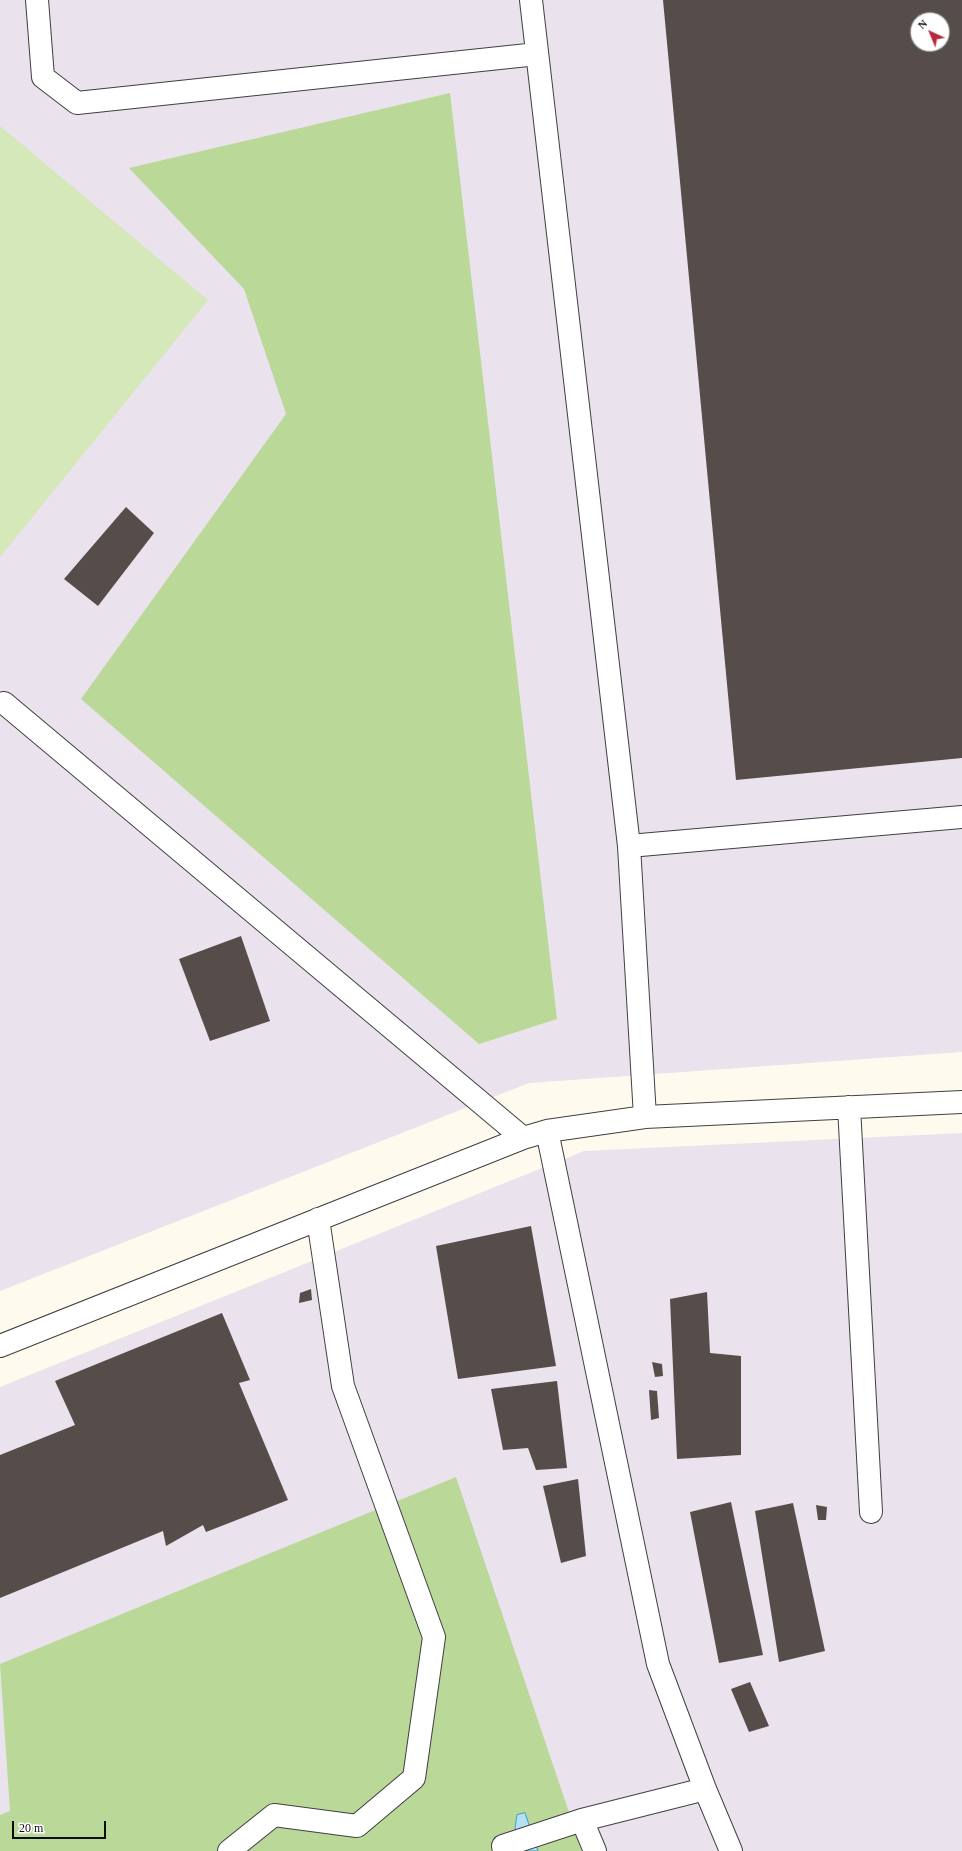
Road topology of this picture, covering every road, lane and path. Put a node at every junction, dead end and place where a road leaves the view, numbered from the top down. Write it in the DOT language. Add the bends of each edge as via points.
graph roads {
  1 [pos="37,0"];
  2 [pos="531,0"];
  3 [pos="537,54"];
  4 [pos="4,703"];
  5 [pos="962,817"];
  6 [pos="629,846"];
  7 [pos="962,1102"];
  8 [pos="848,1107"];
  9 [pos="645,1117"];
  10 [pos="547,1130"];
  11 [pos="523,1138"];
  12 [pos="318,1219"];
  13 [pos="0,1346"];
  14 [pos="871,1512"];
  15 [pos="705,1789"];
  16 [pos="582,1820"];
  17 [pos="228,1851"];
  18 [pos="504,1851"];
  19 [pos="595,1851"];
  20 [pos="731,1851"];
  1 -- 3 [label="street" via="44,77 77,103"];
  2 -- 3 [label="street"];
  3 -- 6 [label="street"];
  4 -- 11 [label="street"];
  5 -- 6 [label="street"];
  6 -- 9 [label="street"];
  7 -- 8 [label="street"];
  8 -- 9 [label="street"];
  8 -- 14 [label="street"];
  9 -- 10 [label="street"];
  10 -- 11 [label="street"];
  10 -- 15 [label="street" via="658,1664"];
  11 -- 12 [label="street"];
  12 -- 13 [label="street"];
  12 -- 17 [label="street" via="343,1386 434,1637 431,1660 414,1778 357,1826 274,1815"];
  15 -- 16 [label="street"];
  15 -- 20 [label="street"];
  16 -- 18 [label="street" via="503,1846"];
  16 -- 19 [label="street"];
}
